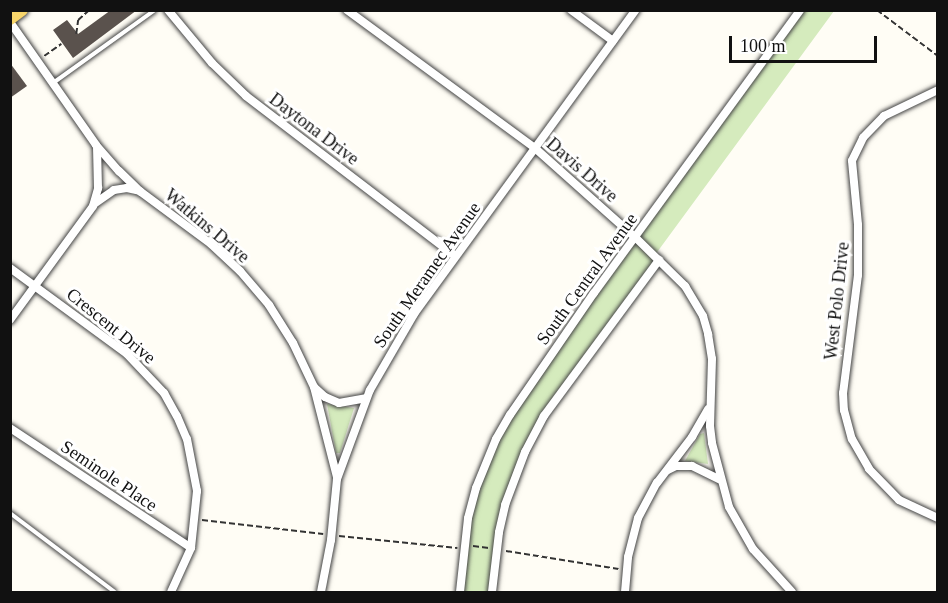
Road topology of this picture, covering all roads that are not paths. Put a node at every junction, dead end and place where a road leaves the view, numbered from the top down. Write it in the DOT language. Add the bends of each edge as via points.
graph roads {
  1 [pos="22,10"];
  2 [pos="155,10"];
  3 [pos="168,10"];
  4 [pos="347,10"];
  5 [pos="571,10"];
  6 [pos="636,10"];
  7 [pos="800,10"];
  8 [pos="10,20"];
  9 [pos="613,41"];
  10 [pos="53,83"];
  11 [pos="938,90"];
  12 [pos="96,145"];
  13 [pos="536,149"];
  14 [pos="141,192"];
  15 [pos="93,206"];
  16 [pos="636,238"];
  17 [pos="455,256"];
  18 [pos="659,260"];
  19 [pos="10,268"];
  20 [pos="36,285"];
  21 [pos="10,320"];
  22 [pos="314,387"];
  23 [pos="366,398"];
  24 [pos="710,405"];
  25 [pos="10,428"];
  26 [pos="667,470"];
  27 [pos="337,479"];
  28 [pos="719,479"];
  29 [pos="10,513"];
  30 [pos="938,518"];
  31 [pos="190,549"];
  32 [pos="115,592"];
  33 [pos="171,592"];
  34 [pos="321,592"];
  35 [pos="460,592"];
  36 [pos="492,592"];
  37 [pos="625,592"];
  38 [pos="792,592"];
  1 -- 8 [label="main road"];
  2 -- 10 [label="lane"];
  3 -- 17 [label="street, Daytona Drive" via="246,96"];
  4 -- 13 [label="street, Davis Drive"];
  5 -- 9 [label="street"];
  6 -- 9 [label="street, South Meramec Avenue"];
  7 -- 16 [label="street, South Central Avenue"];
  8 -- 10 [label="street, Watkins Drive"];
  9 -- 13 [label="street, South Meramec Avenue"];
  10 -- 12 [label="street, Watkins Drive"];
  11 -- 30 [label="street, West Polo Drive" via="884,116 863,138 852,161 858,276 843,393 847,424 869,469 899,500"];
  12 -- 14 [label="street, Watkins Drive"];
  12 -- 15 [label="street" via="98,188"];
  13 -- 16 [label="street, Davis Drive"];
  13 -- 17 [label="street, South Meramec Avenue"];
  14 -- 15 [label="street" via="114,190"];
  14 -- 22 [label="street, Watkins Drive" via="211,244 240,271 293,343"];
  15 -- 20 [label="street"];
  16 -- 18 [label="street, Davis Drive"];
  16 -- 35 [label="street, South Central Avenue" via="526,388 496,439 476,488"];
  17 -- 23 [label="street, South Meramec Avenue" via="414,314"];
  18 -- 24 [label="street, Davis Drive" via="685,286 703,316 712,359"];
  18 -- 36 [label="street" via="544,416 514,478 497,549"];
  19 -- 20 [label="street, Crescent Drive"];
  20 -- 21 [label="street"];
  20 -- 31 [label="street, Crescent Drive" via="127,354 164,393 187,440 197,491"];
  22 -- 23 [label="street" via="325,398 339,403"];
  22 -- 27 [label="street, Watkins Drive"];
  23 -- 27 [label="street, South Meramec Avenue"];
  24 -- 26 [label="street"];
  24 -- 28 [label="street, Davis Drive"];
  25 -- 31 [label="street, Seminole Place"];
  26 -- 28 [label="street" via="692,466"];
  26 -- 37 [label="street" via="638,518"];
  27 -- 34 [label="street, South Meramec Avenue"];
  28 -- 38 [label="street, Davis Drive" via="729,507 753,549"];
  29 -- 32 [label="lane"];
  31 -- 33 [label="street, Crescent Drive"];
}
